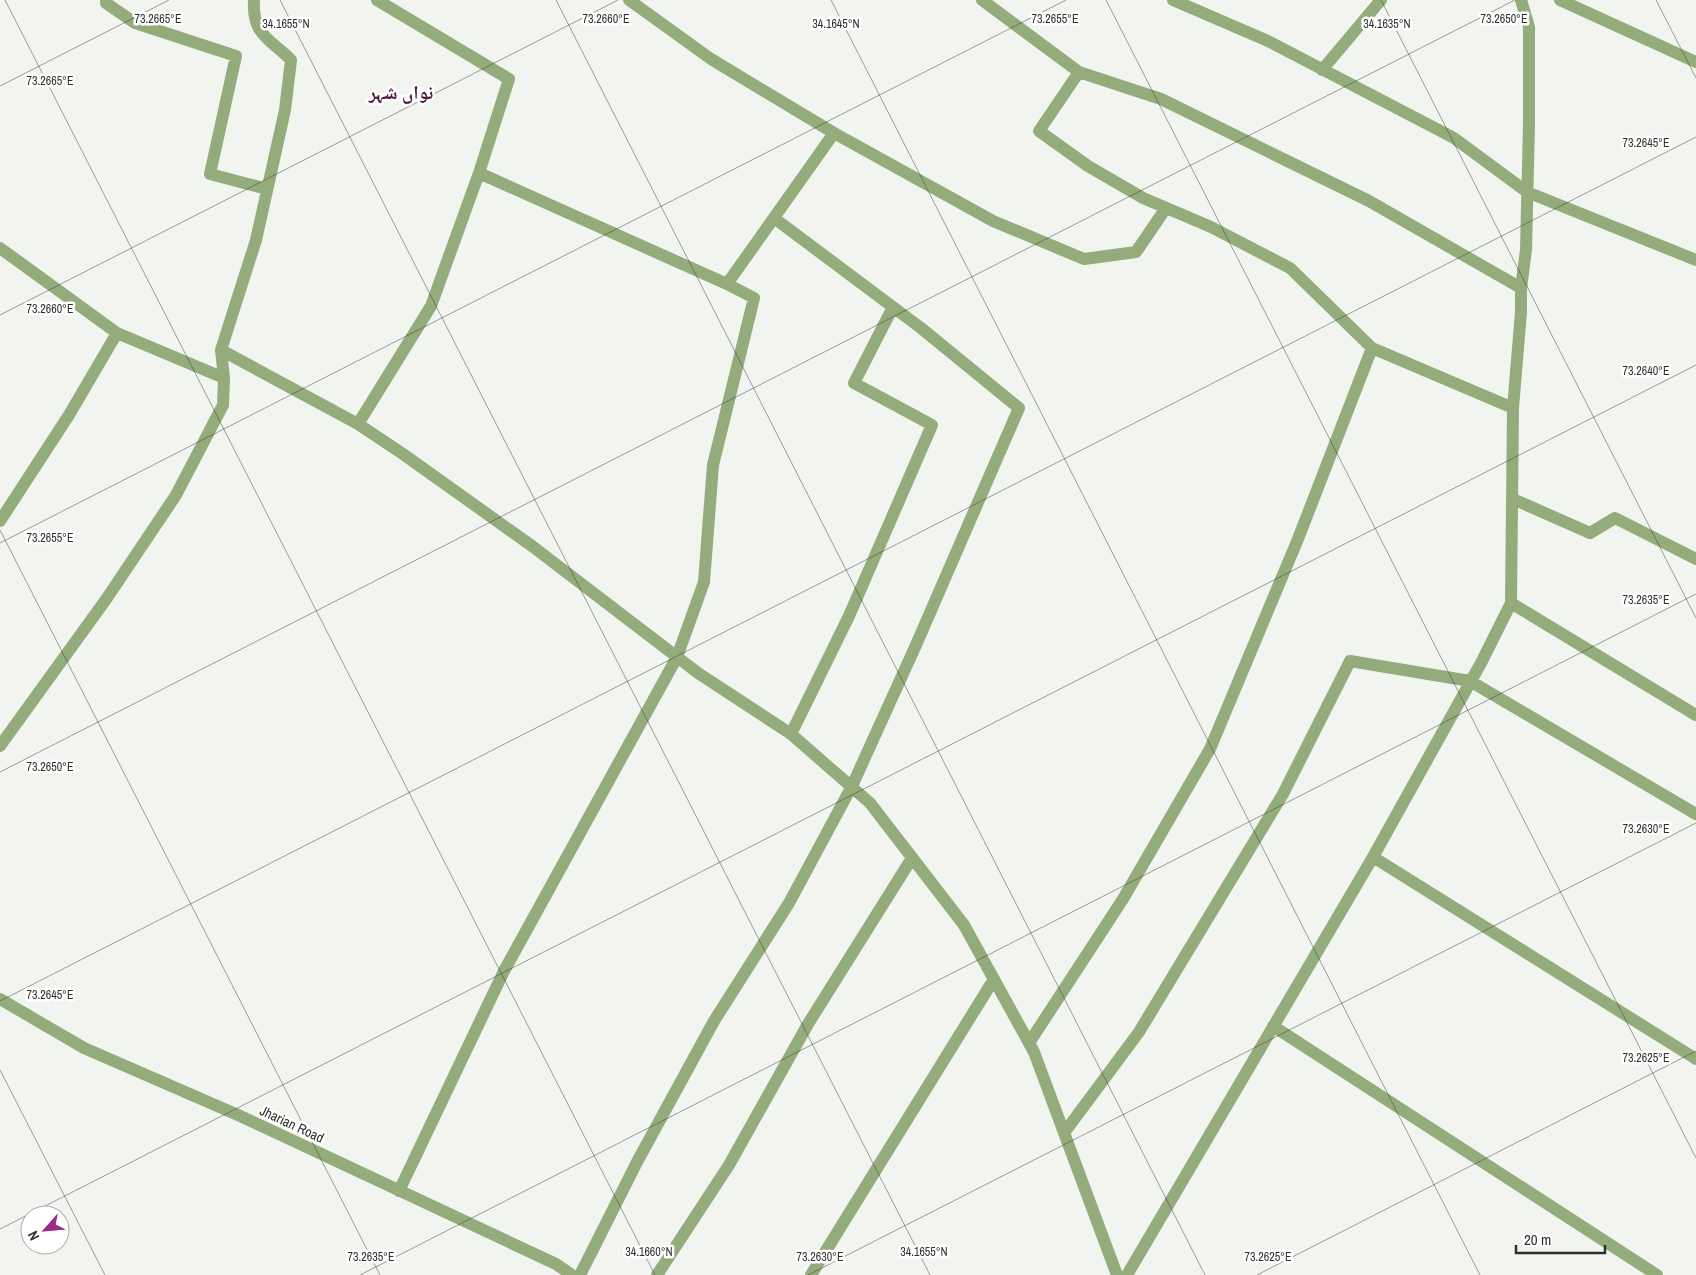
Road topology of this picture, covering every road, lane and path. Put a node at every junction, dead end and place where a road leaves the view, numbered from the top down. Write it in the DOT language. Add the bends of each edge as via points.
graph roads {
  1 [pos="106,0"];
  2 [pos="254,0"];
  3 [pos="377,0"];
  4 [pos="629,0"];
  5 [pos="982,0"];
  6 [pos="1173,0"];
  7 [pos="1381,0"];
  8 [pos="1521,0"];
  9 [pos="1560,0"];
  10 [pos="1696,62"];
  11 [pos="1322,70"];
  12 [pos="1080,72"];
  13 [pos="834,133"];
  14 [pos="479,173"];
  15 [pos="267,189"];
  16 [pos="1527,192"];
  17 [pos="1166,208"];
  18 [pos="774,218"];
  19 [pos="0,248"];
  20 [pos="1696,260"];
  21 [pos="727,284"];
  22 [pos="1521,288"];
  23 [pos="893,307"];
  24 [pos="117,333"];
  25 [pos="1372,348"];
  26 [pos="221,350"];
  27 [pos="224,378"];
  28 [pos="1513,408"];
  29 [pos="358,424"];
  30 [pos="1513,499"];
  31 [pos="0,521"];
  32 [pos="1696,558"];
  33 [pos="1511,603"];
  34 [pos="677,657"];
  35 [pos="1470,681"];
  36 [pos="1696,716"];
  37 [pos="791,734"];
  38 [pos="0,746"];
  39 [pos="852,786"];
  40 [pos="1696,814"];
  41 [pos="1373,857"];
  42 [pos="912,858"];
  43 [pos="994,979"];
  44 [pos="0,999"];
  45 [pos="1273,1026"];
  46 [pos="1029,1043"];
  47 [pos="1696,1059"];
  48 [pos="1064,1133"];
  49 [pos="399,1191"];
  50 [pos="572,1275"];
  51 [pos="580,1275"];
  52 [pos="656,1275"];
  53 [pos="811,1275"];
  54 [pos="1117,1275"];
  55 [pos="1126,1275"];
  56 [pos="1657,1275"];
  1 -- 15 [label="street" via="135,23 236,56 210,174"];
  2 -- 15 [label="street" via="254,19 261,34 291,60 285,110"];
  3 -- 14 [label="street" via="509,78"];
  4 -- 13 [label="street" via="711,59"];
  5 -- 12 [label="street"];
  6 -- 11 [label="street" via="1268,41"];
  7 -- 11 [label="street"];
  8 -- 16 [label="street" via="1529,26"];
  9 -- 10 [label="street"];
  11 -- 16 [label="street" via="1454,138"];
  12 -- 17 [label="street" via="1039,131 1088,166"];
  12 -- 22 [label="street" via="1161,99 1370,201"];
  13 -- 17 [label="street" via="993,221 1084,259 1136,252"];
  13 -- 18 [label="street"];
  14 -- 21 [label="street"];
  14 -- 29 [label="street" via="431,306"];
  15 -- 26 [label="street" via="256,240"];
  16 -- 20 [label="street"];
  16 -- 22 [label="street" via="1526,250"];
  17 -- 25 [label="street" via="1290,268"];
  18 -- 21 [label="street"];
  18 -- 23 [label="street"];
  19 -- 24 [label="street"];
  21 -- 34 [label="street" via="754,298 713,465 704,582"];
  22 -- 28 [label="street" via="1522,312"];
  23 -- 37 [label="street" via="854,383 932,425 848,616"];
  23 -- 39 [label="street" via="1019,408"];
  24 -- 27 [label="street"];
  24 -- 31 [label="street" via="69,415"];
  25 -- 28 [label="street"];
  25 -- 46 [label="street" via="1298,539 1210,749 1124,899"];
  26 -- 27 [label="street"];
  26 -- 29 [label="street"];
  27 -- 38 [label="street" via="223,405 176,494 107,598"];
  28 -- 30 [label="street"];
  29 -- 34 [label="street" via="532,546"];
  30 -- 32 [label="street" via="1590,533 1615,518"];
  30 -- 33 [label="street"];
  33 -- 35 [label="street"];
  33 -- 36 [label="street"];
  34 -- 37 [label="street"];
  34 -- 49 [label="street" via="504,971"];
  35 -- 40 [label="street"];
  35 -- 41 [label="street"];
  35 -- 48 [label="street" via="1350,661 1283,794 1139,1032"];
  37 -- 39 [label="street"];
  39 -- 42 [label="street" via="870,803"];
  39 -- 51 [label="street" via="789,903 714,1021"];
  41 -- 45 [label="street"];
  41 -- 47 [label="street"];
  42 -- 43 [label="street" via="964,925"];
  42 -- 52 [label="street" via="808,1024 729,1165"];
  43 -- 46 [label="street"];
  43 -- 53 [label="street"];
  44 -- 49 [label="street, Jharian Road" via="84,1048 238,1115"];
  45 -- 55 [label="street"];
  45 -- 56 [label="street"];
  46 -- 48 [label="street"];
  48 -- 54 [label="street"];
  49 -- 50 [label="street, Jharian Road" via="556,1264"];
}
